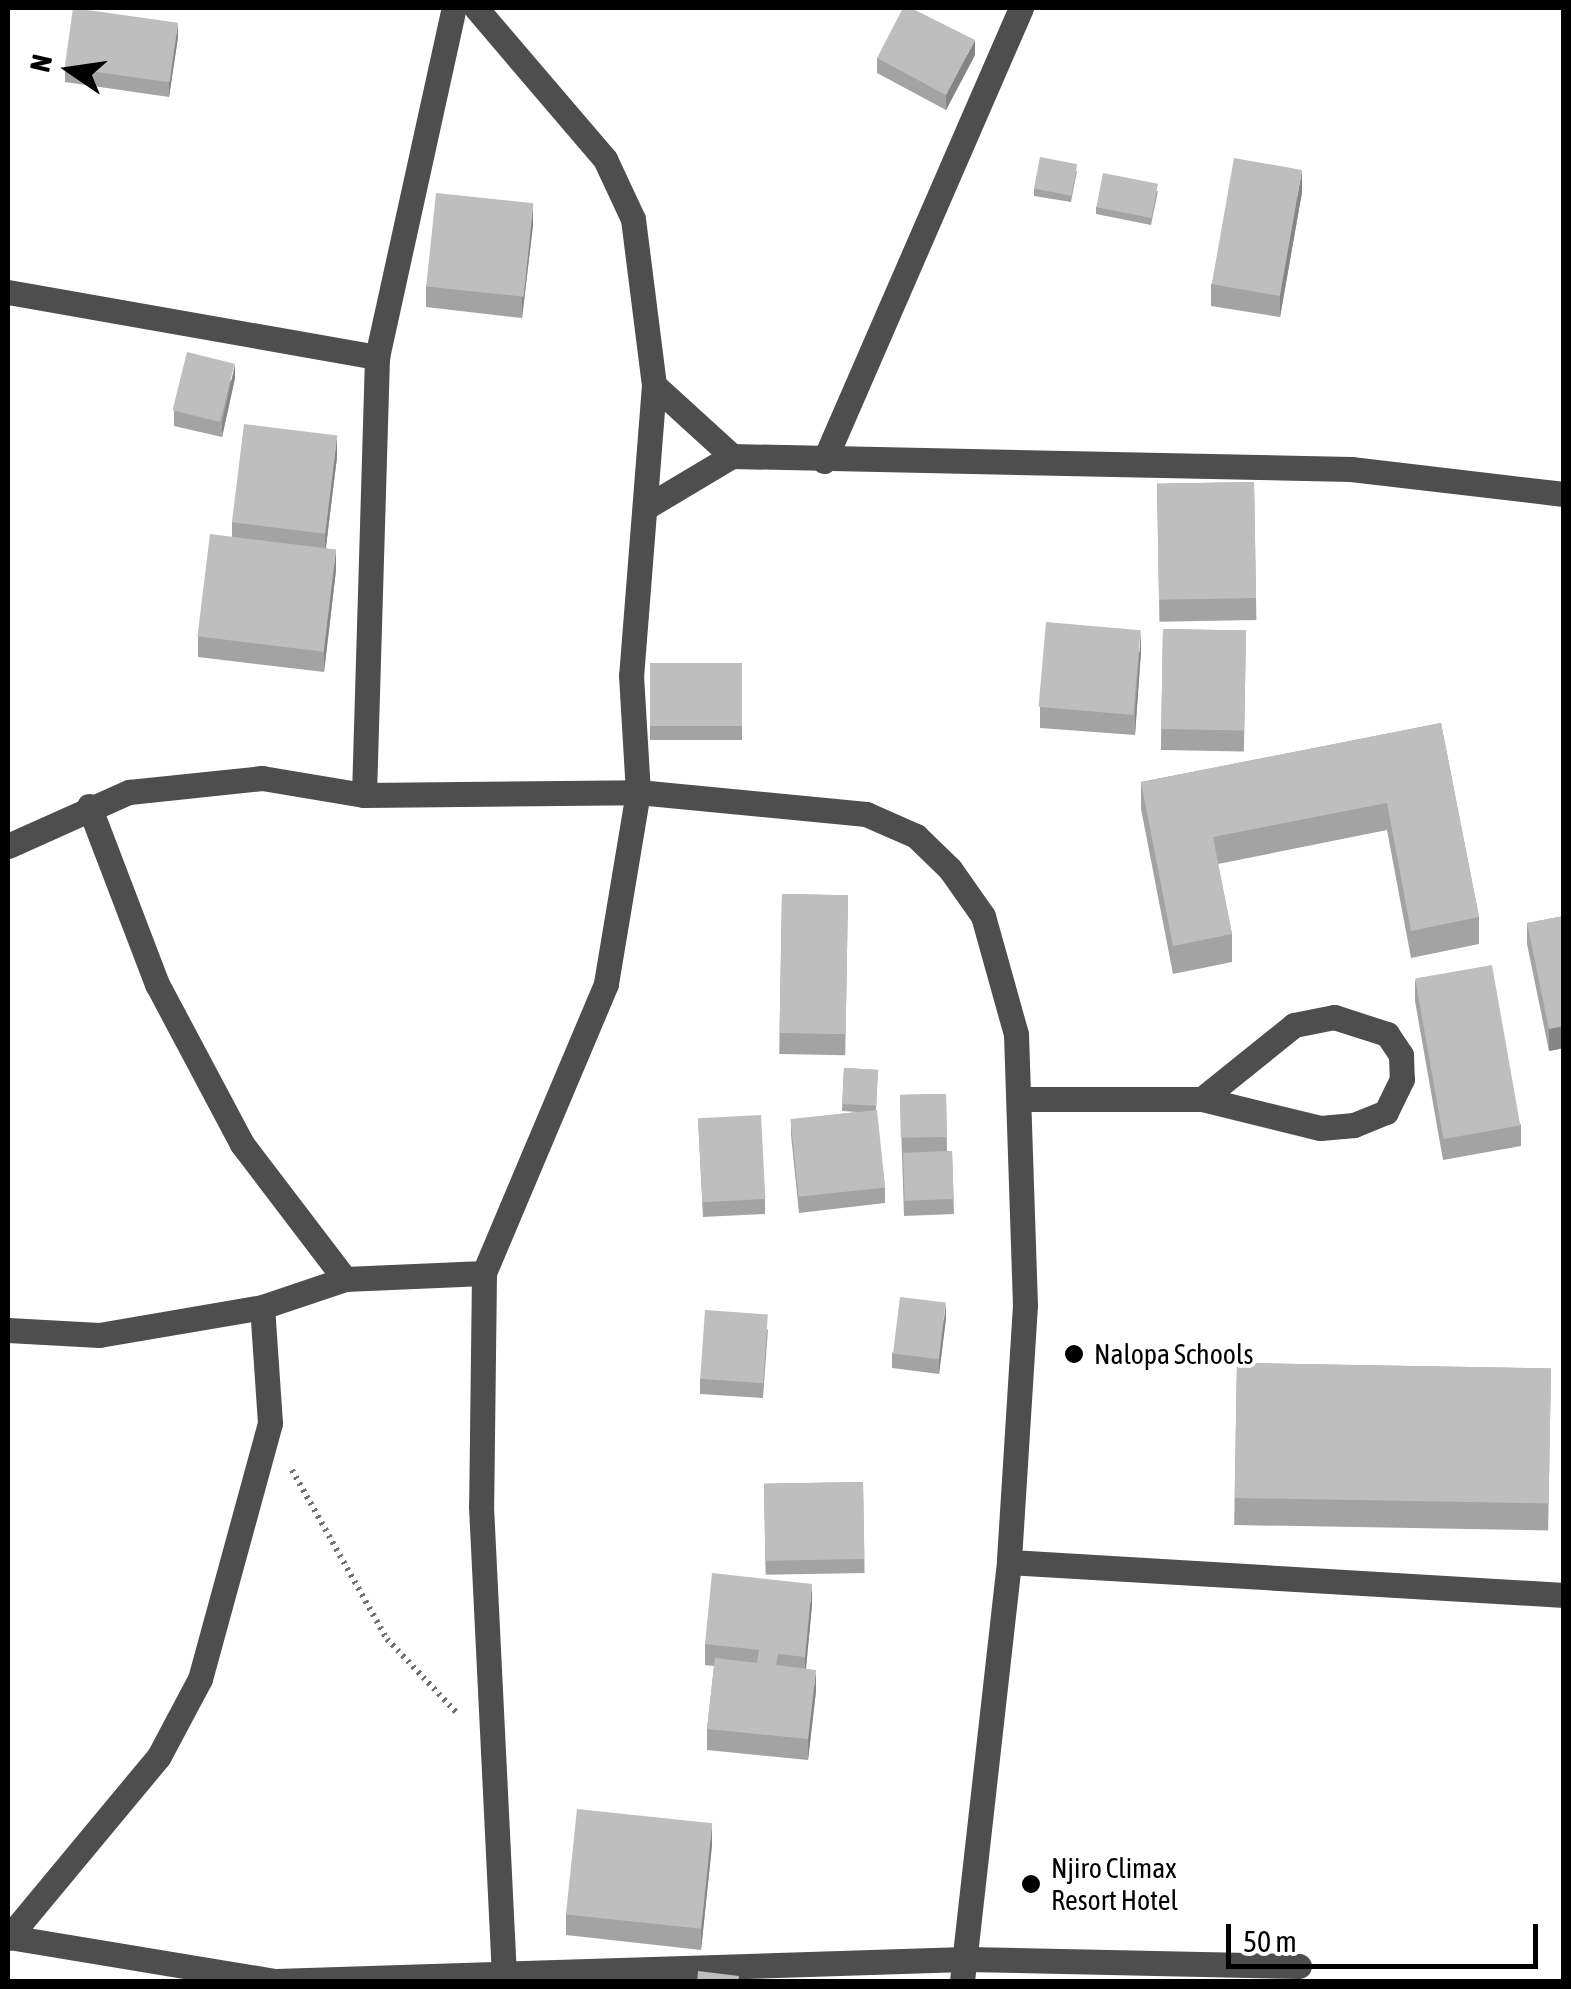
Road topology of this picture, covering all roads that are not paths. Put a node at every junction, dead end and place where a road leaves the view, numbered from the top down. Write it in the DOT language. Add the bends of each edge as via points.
graph roads {
  1 [pos="454,8"];
  2 [pos="476,8"];
  3 [pos="1021,8"];
  4 [pos="8,292"];
  5 [pos="377,357"];
  6 [pos="654,385"];
  7 [pos="732,456"];
  8 [pos="824,460"];
  9 [pos="1564,494"];
  10 [pos="648,506"];
  11 [pos="638,792"];
  12 [pos="364,796"];
  13 [pos="89,806"];
  14 [pos="8,846"];
  15 [pos="1021,1099"];
  16 [pos="1202,1099"];
  17 [pos="484,1273"];
  18 [pos="345,1279"];
  19 [pos="262,1307"];
  20 [pos="8,1330"];
  21 [pos="1009,1562"];
  22 [pos="1564,1595"];
  23 [pos="8,1938"];
  24 [pos="1299,1966"];
  25 [pos="964,1970"];
  26 [pos="504,1978"];
  1 -- 5 [label="street"];
  2 -- 6 [label="street" via="606,159 633,219"];
  3 -- 8 [label="street"];
  4 -- 5 [label="street"];
  5 -- 12 [label="street"];
  6 -- 7 [label="street"];
  6 -- 10 [label="street"];
  7 -- 8 [label="street"];
  7 -- 10 [label="street"];
  8 -- 9 [label="street" via="1351,469"];
  10 -- 11 [label="street" via="630,675"];
  11 -- 12 [label="street"];
  11 -- 15 [label="street" via="866,814 916,836 982,916 1016,1034"];
  11 -- 17 [label="street" via="606,984"];
  12 -- 13 [label="street" via="242,779 162,783"];
  13 -- 14 [label="street"];
  13 -- 18 [label="street" via="157,984 242,1144"];
  15 -- 16 [label="street"];
  15 -- 21 [label="street" via="1025,1305"];
  16 -- 16 [label="street" via="1294,1025 1334,1017 1366,1024 1401,1055 1402,1080 1386,1112 1354,1125 1320,1128"];
  17 -- 18 [label="street"];
  17 -- 26 [label="street" via="481,1506"];
  18 -- 19 [label="street"];
  19 -- 20 [label="street" via="99,1335"];
  19 -- 23 [label="street" via="270,1424 200,1678 158,1756"];
  21 -- 22 [label="street"];
  21 -- 25 [label="street"];
  23 -- 26 [label="street" via="276,1981"];
  24 -- 25 [label="street"];
  25 -- 26 [label="street"];
}
